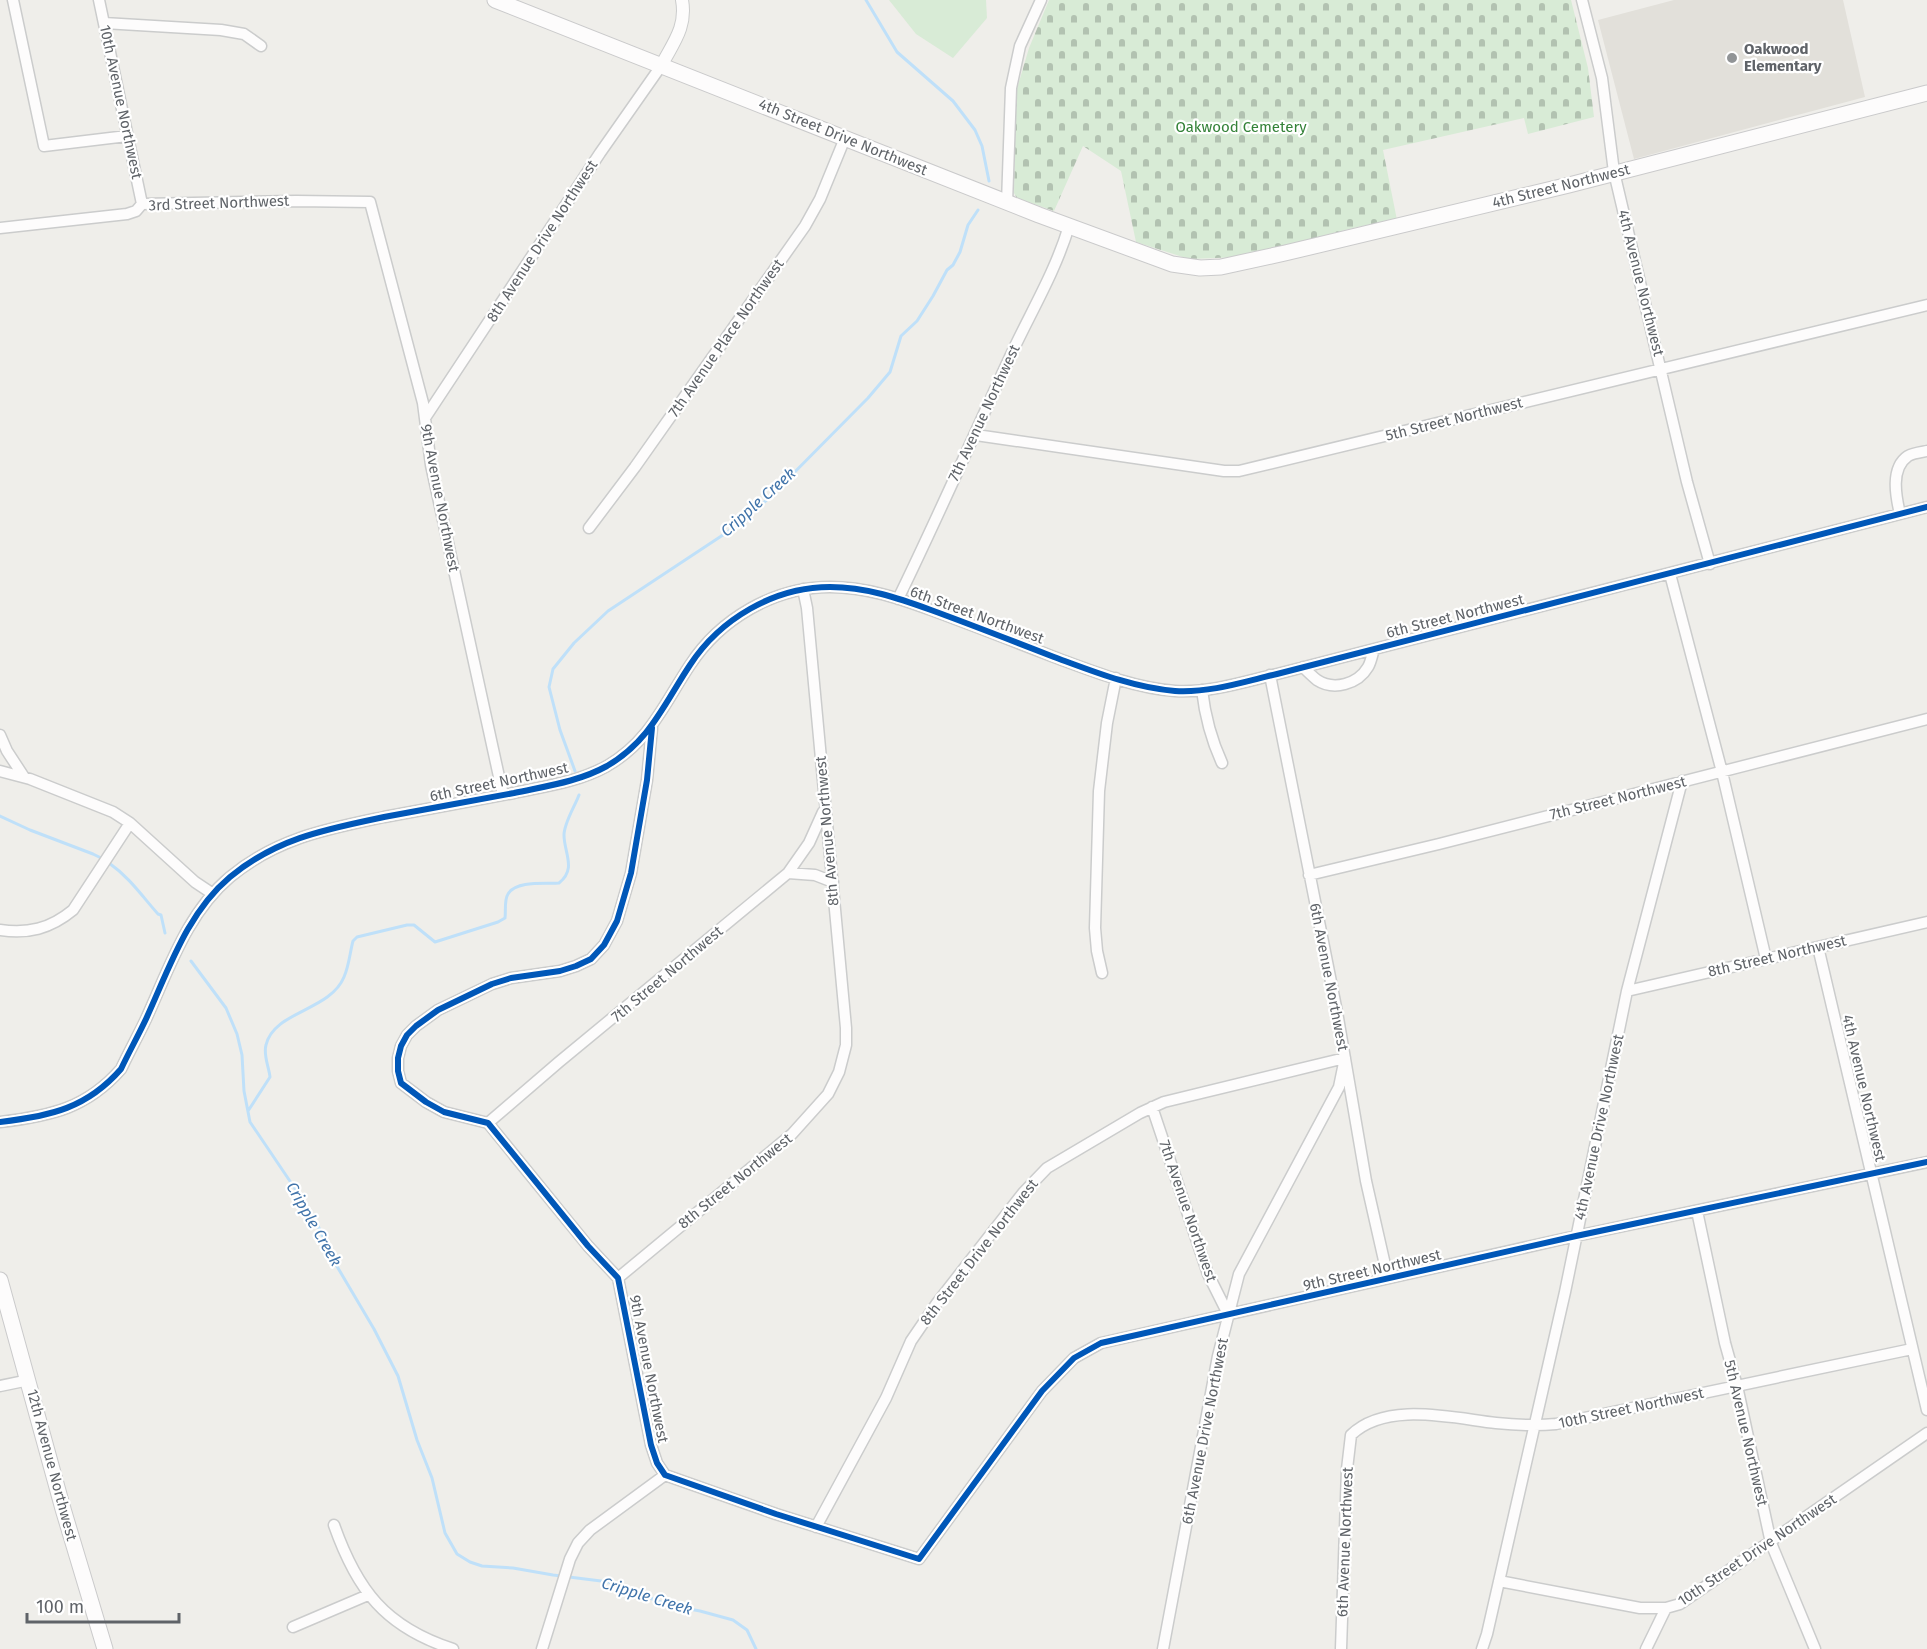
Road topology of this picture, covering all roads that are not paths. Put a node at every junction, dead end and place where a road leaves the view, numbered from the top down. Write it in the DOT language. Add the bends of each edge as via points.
graph roads {
  1 [pos="13,0"];
  2 [pos="99,0"];
  3 [pos="495,0"];
  4 [pos="682,0"];
  5 [pos="1041,0"];
  6 [pos="1581,0"];
  7 [pos="104,23"];
  8 [pos="261,46"];
  9 [pos="661,66"];
  10 [pos="1927,93"];
  11 [pos="128,136"];
  12 [pos="845,138"];
  13 [pos="1614,172"];
  14 [pos="370,202"];
  15 [pos="1007,202"];
  16 [pos="142,204"];
  17 [pos="1069,226"];
  18 [pos="0,228"];
  19 [pos="1192,267"];
  20 [pos="1927,304"];
  21 [pos="1661,369"];
  22 [pos="425,418"];
  23 [pos="976,435"];
  24 [pos="1927,451"];
  25 [pos="1927,507"];
  26 [pos="1900,514"];
  27 [pos="589,528"];
  28 [pos="1710,564"];
  29 [pos="1670,574"];
  30 [pos="803,589"];
  31 [pos="898,598"];
  32 [pos="1374,649"];
  33 [pos="1303,667"];
  34 [pos="1270,675"];
  35 [pos="1116,678"];
  36 [pos="1202,690"];
  37 [pos="1927,719"];
  38 [pos="652,728"];
  39 [pos="0,735"];
  40 [pos="1222,763"];
  41 [pos="0,771"];
  42 [pos="1722,772"];
  43 [pos="24,777"];
  44 [pos="1683,782"];
  45 [pos="503,795"];
  46 [pos="824,808"];
  47 [pos="130,823"];
  48 [pos="788,873"];
  49 [pos="1309,875"];
  50 [pos="833,882"];
  51 [pos="213,894"];
  52 [pos="1927,922"];
  53 [pos="0,930"];
  54 [pos="1818,947"];
  55 [pos="1766,959"];
  56 [pos="1102,973"];
  57 [pos="1627,991"];
  58 [pos="1345,1058"];
  59 [pos="839,1072"];
  60 [pos="1152,1107"];
  61 [pos="0,1122"];
  62 [pos="488,1123"];
  63 [pos="1927,1161"];
  64 [pos="1873,1173"];
  65 [pos="1697,1211"];
  66 [pos="1576,1236"];
  67 [pos="618,1278"];
  68 [pos="1388,1278"];
  69 [pos="0,1280"];
  70 [pos="1228,1314"];
  71 [pos="1912,1349"];
  72 [pos="29,1380"];
  73 [pos="0,1386"];
  74 [pos="1737,1386"];
  75 [pos="1927,1410"];
  76 [pos="1534,1426"];
  77 [pos="1927,1433"];
  78 [pos="1351,1435"];
  79 [pos="665,1475"];
  80 [pos="334,1525"];
  81 [pos="816,1527"];
  82 [pos="1771,1543"];
  83 [pos="1499,1581"];
  84 [pos="368,1595"];
  85 [pos="1666,1608"];
  86 [pos="293,1627"];
  87 [pos="105,1649"];
  88 [pos="453,1649"];
  89 [pos="542,1649"];
  90 [pos="1163,1649"];
  91 [pos="1341,1649"];
  92 [pos="1482,1649"];
  93 [pos="1646,1649"];
  94 [pos="1815,1649"];
  1 -- 11 [label="street" via="44,146"];
  2 -- 7 [label="street, 10th Avenue Northwest"];
  3 -- 9 [label="main road, 4th Street Drive Northwest"];
  4 -- 9 [label="street" via="682,27"];
  5 -- 15 [label="street" via="1014,67"];
  6 -- 13 [label="street, 4th Avenue Northwest" via="1602,78"];
  7 -- 8 [label="street" via="221,30 244,34"];
  7 -- 11 [label="street, 10th Avenue Northwest"];
  9 -- 12 [label="main road, 4th Street Drive Northwest"];
  9 -- 22 [label="street, 8th Avenue Drive Northwest"];
  10 -- 13 [label="main road, 4th Street Northwest"];
  11 -- 16 [label="street, 10th Avenue Northwest"];
  12 -- 15 [label="main road, 4th Street Drive Northwest"];
  12 -- 27 [label="street, 7th Avenue Place Northwest" via="805,226"];
  13 -- 19 [label="main road, 4th Street Northwest" via="1285,253 1221,267"];
  13 -- 21 [label="street, 4th Avenue Northwest"];
  14 -- 16 [label="street, 3rd Street Northwest"];
  14 -- 22 [label="street, 9th Avenue Northwest"];
  15 -- 17 [label="main road, 4th Street Drive Northwest"];
  16 -- 18 [label="street, 3rd Street Northwest" via="127,214"];
  17 -- 19 [label="main road, 4th Street Drive Northwest" via="1172,264"];
  17 -- 23 [label="street, 7th Avenue Northwest"];
  20 -- 21 [label="street, 5th Street Northwest"];
  21 -- 23 [label="street, 5th Street Northwest" via="1239,471"];
  21 -- 28 [label="street, 4th Avenue Northwest"];
  22 -- 45 [label="street, 9th Avenue Northwest" via="431,465"];
  23 -- 31 [label="street, 7th Avenue Northwest"];
  24 -- 26 [label="street" via="1908,456 1898,470 1895,494"];
  25 -- 26 [label="street, 6th Street Northwest"];
  26 -- 28 [label="street, 6th Street Northwest"];
  28 -- 29 [label="street, 6th Street Northwest"];
  29 -- 32 [label="street, 6th Street Northwest"];
  29 -- 42 [label="street"];
  30 -- 31 [label="street, 6th Street Northwest" via="851,588"];
  30 -- 38 [label="street, 6th Street Northwest" via="756,605 720,630 691,663"];
  30 -- 46 [label="street, 8th Avenue Northwest"];
  31 -- 35 [label="street, 6th Street Northwest"];
  32 -- 33 [label="street, 6th Street Northwest"];
  32 -- 33 [label="street" via="1368,667 1357,680 1340,686 1318,680"];
  33 -- 34 [label="street, 6th Street Northwest"];
  34 -- 36 [label="street, 6th Street Northwest"];
  34 -- 49 [label="street, 6th Avenue Northwest"];
  35 -- 36 [label="street, 6th Street Northwest" via="1156,689"];
  35 -- 56 [label="street" via="1100,791 1095,928"];
  36 -- 40 [label="street" via="1205,716"];
  37 -- 42 [label="street, 7th Street Northwest"];
  38 -- 45 [label="street, 6th Street Northwest" via="625,754 598,770 560,784"];
  38 -- 62 [label="street" via="631,873 611,934 591,959 576,966 511,978 456,1000 416,1026 401,1046 401,1083 444,1112"];
  39 -- 43 [label="street"];
  41 -- 43 [label="street"];
  42 -- 44 [label="street, 7th Street Northwest"];
  42 -- 55 [label="street"];
  43 -- 47 [label="street" via="110,810"];
  44 -- 49 [label="street, 7th Street Northwest"];
  44 -- 57 [label="street, 4th Avenue Drive Northwest"];
  45 -- 51 [label="street, 6th Street Northwest" via="306,834 259,857"];
  46 -- 48 [label="street, 7th Street Northwest" via="817,829"];
  46 -- 50 [label="street, 8th Avenue Northwest"];
  47 -- 51 [label="street"];
  47 -- 53 [label="street" via="64,918 39,930"];
  48 -- 50 [label="street" via="815,875"];
  48 -- 62 [label="street, 7th Street Northwest"];
  49 -- 58 [label="street, 6th Avenue Northwest"];
  50 -- 59 [label="street, 8th Avenue Northwest" via="846,1028"];
  51 -- 61 [label="street, 6th Street Northwest" via="190,925 121,1069 111,1081 71,1107"];
  52 -- 54 [label="street, 8th Street Northwest"];
  54 -- 55 [label="street, 8th Street Northwest"];
  54 -- 64 [label="street, 4th Avenue Northwest"];
  55 -- 57 [label="street, 8th Street Northwest"];
  57 -- 66 [label="street, 4th Avenue Drive Northwest"];
  58 -- 60 [label="street, 8th Street Drive Northwest"];
  58 -- 68 [label="street, 6th Avenue Northwest"];
  58 -- 70 [label="street, 6th Avenue Drive Northwest" via="1339,1087 1239,1274"];
  59 -- 67 [label="street, 8th Street Northwest" via="828,1094 792,1134"];
  60 -- 70 [label="street, 7th Avenue Northwest" via="1208,1274"];
  60 -- 81 [label="street, 8th Street Drive Northwest" via="1047,1168 1011,1207 911,1341 886,1398"];
  62 -- 67 [label="street, 9th Avenue Northwest"];
  63 -- 64 [label="street, 9th Street Northwest"];
  64 -- 65 [label="street, 9th Street Northwest"];
  64 -- 71 [label="street, 4th Avenue Northwest"];
  65 -- 66 [label="street, 9th Street Northwest"];
  65 -- 74 [label="street, 5th Avenue Northwest"];
  66 -- 68 [label="street, 9th Street Northwest"];
  66 -- 76 [label="street, 4th Avenue Drive Northwest"];
  67 -- 79 [label="street, 9th Avenue Northwest" via="651,1445"];
  68 -- 70 [label="street, 9th Street Northwest"];
  69 -- 72 [label="main road, 12th Avenue Northwest"];
  70 -- 81 [label="street, 9th Street Northwest" via="1101,1343 1074,1358 1042,1391 919,1558"];
  70 -- 90 [label="street, 6th Avenue Drive Northwest"];
  71 -- 74 [label="street, 10th Street Northwest"];
  71 -- 75 [label="street, 4th Avenue Northwest"];
  72 -- 73 [label="street"];
  72 -- 87 [label="main road, 12th Avenue Northwest"];
  74 -- 76 [label="street, 10th Street Northwest"];
  74 -- 82 [label="street, 5th Avenue Northwest"];
  76 -- 78 [label="street, 10th Street Northwest" via="1418,1414 1371,1422"];
  76 -- 83 [label="street, 4th Avenue Drive Northwest"];
  77 -- 82 [label="street, 10th Street Drive Northwest"];
  78 -- 91 [label="street, 6th Avenue Northwest"];
  79 -- 81 [label="street"];
  79 -- 89 [label="street" via="578,1543"];
  80 -- 84 [label="street" via="350,1565"];
  82 -- 85 [label="street, 10th Street Drive Northwest" via="1680,1604"];
  82 -- 94 [label="street, 5th Avenue Northwest"];
  83 -- 85 [label="street, 10th Street Drive Northwest" via="1640,1608"];
  83 -- 92 [label="street, 4th Avenue Drive Northwest"];
  84 -- 86 [label="street"];
  84 -- 88 [label="street" via="410,1631"];
  85 -- 93 [label="street"];
}
